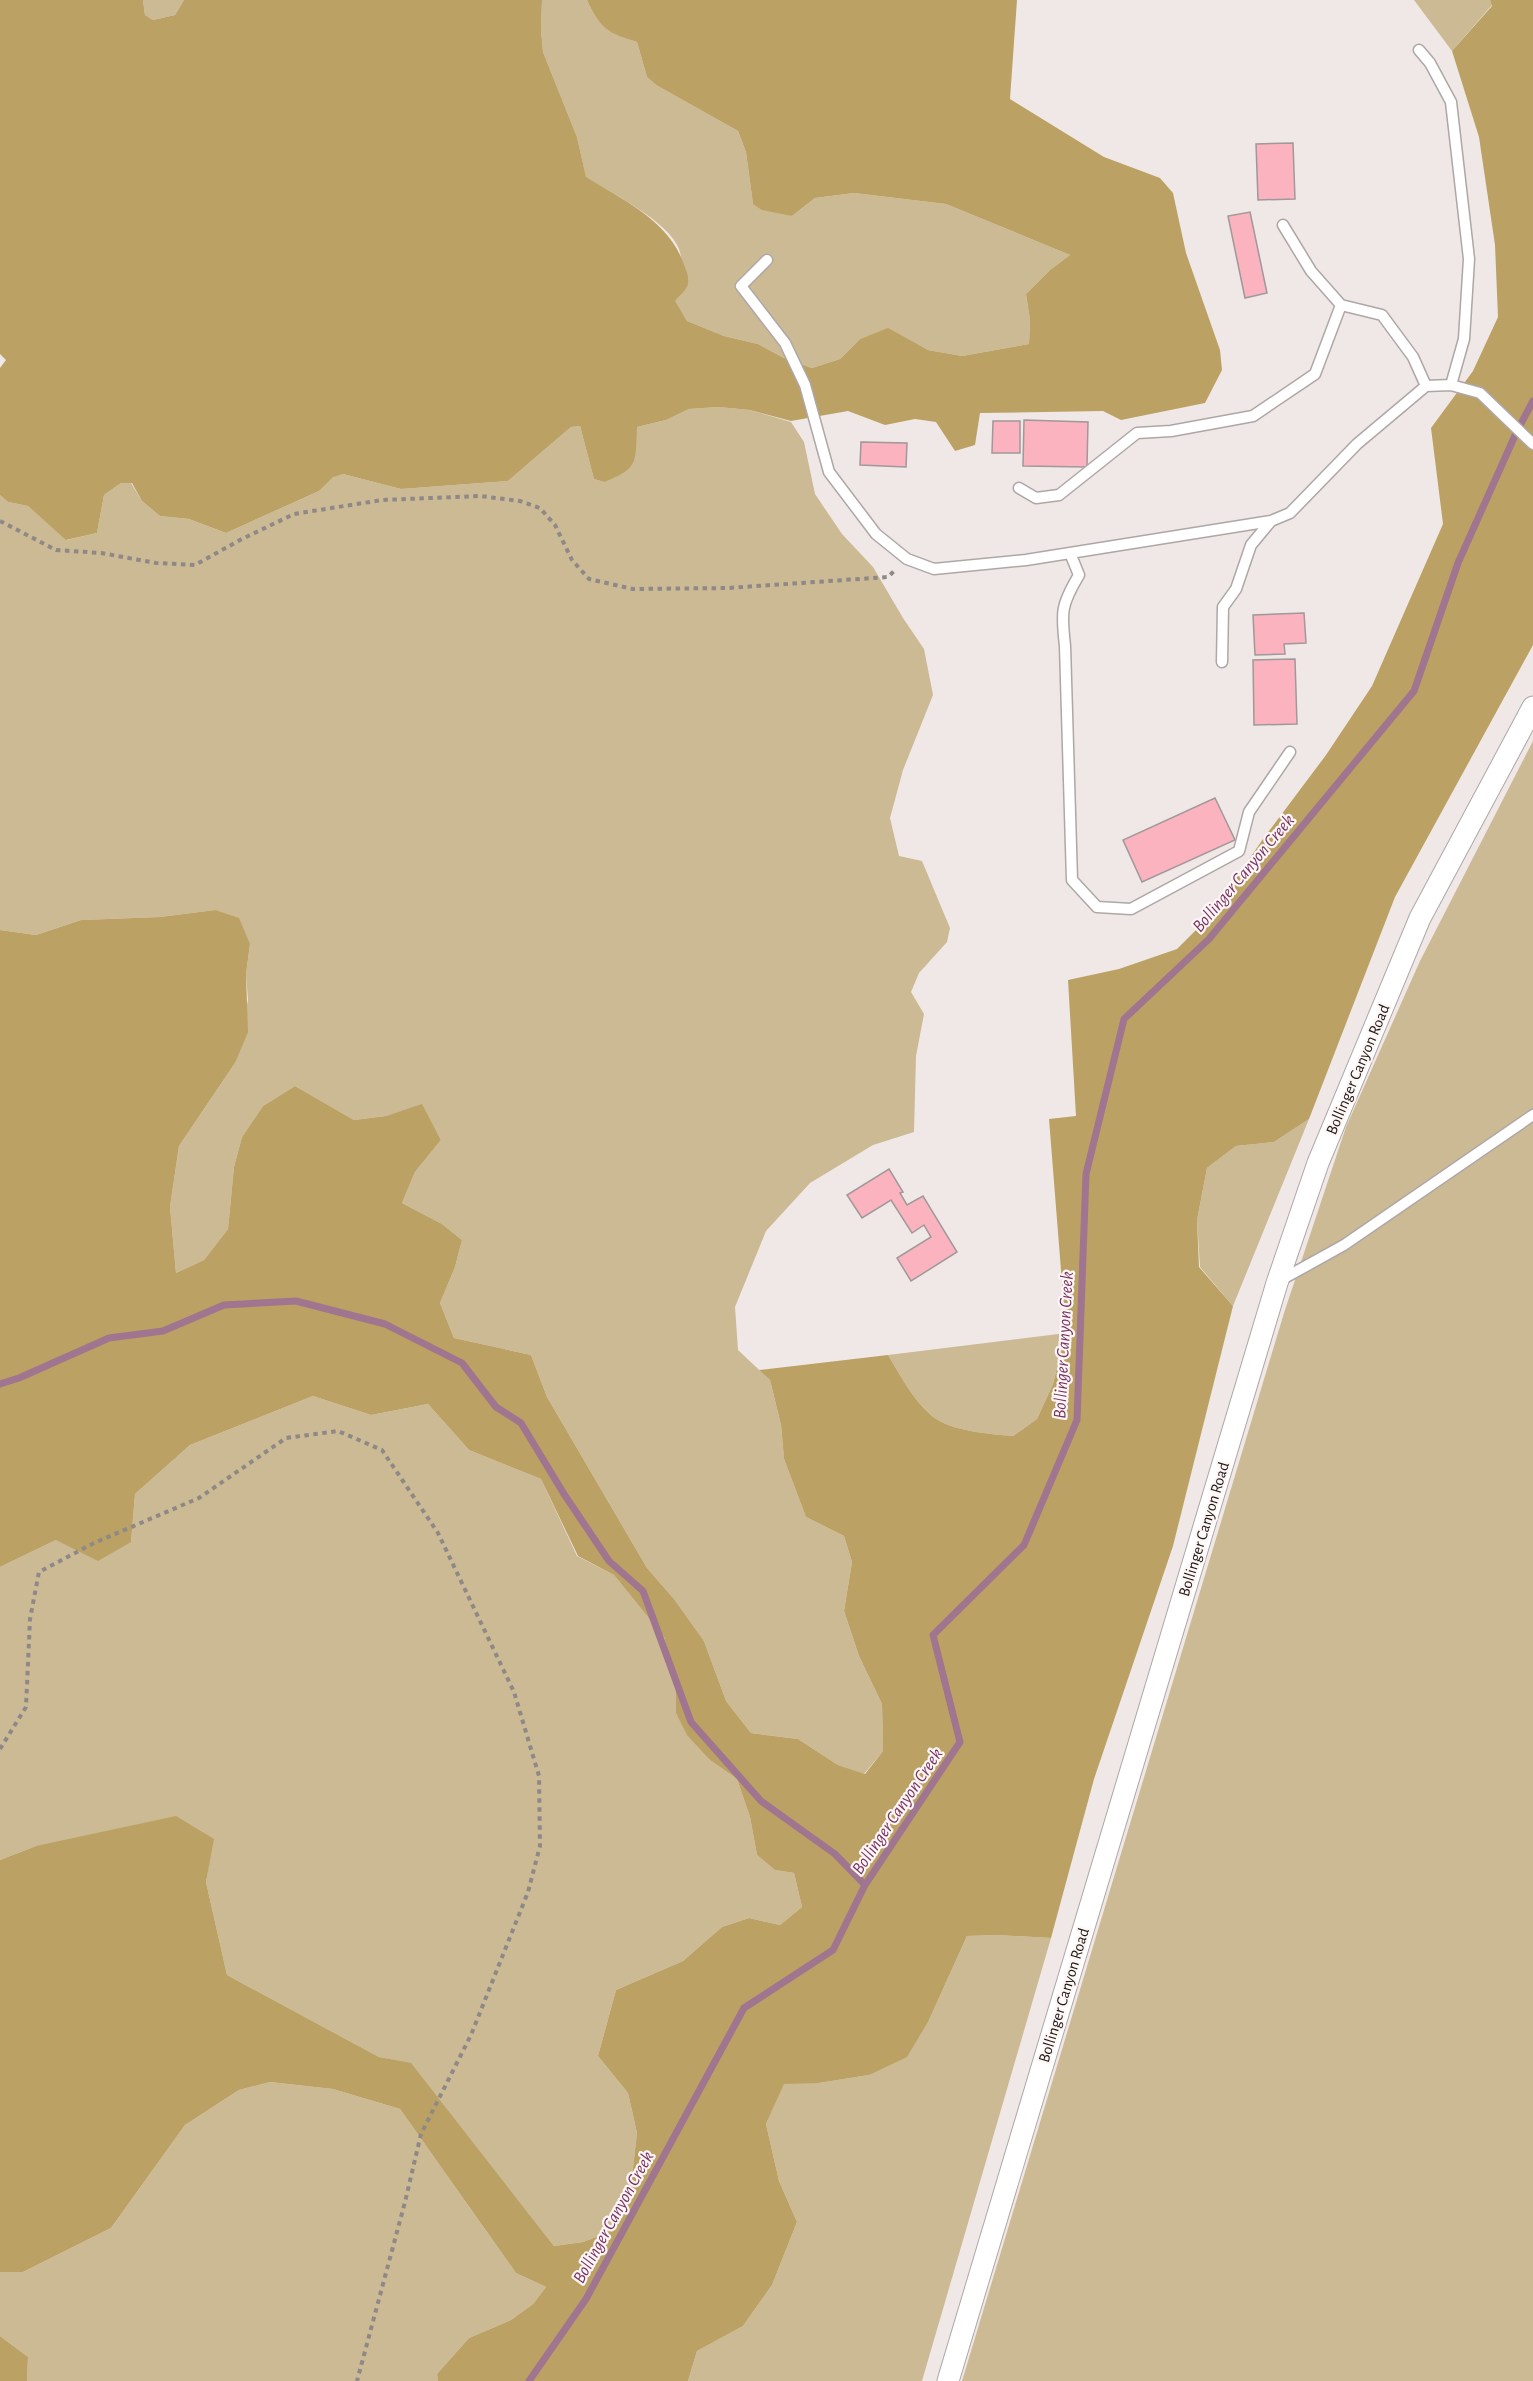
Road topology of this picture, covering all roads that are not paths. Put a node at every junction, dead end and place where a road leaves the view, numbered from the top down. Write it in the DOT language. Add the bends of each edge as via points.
graph roads {
  1 [pos="1419,50"];
  2 [pos="1283,225"];
  3 [pos="767,260"];
  4 [pos="1341,305"];
  5 [pos="1451,385"];
  6 [pos="1426,386"];
  7 [pos="1533,444"];
  8 [pos="1019,488"];
  9 [pos="1270,521"];
  10 [pos="1070,553"];
  11 [pos="1222,662"];
  12 [pos="1533,707"];
  13 [pos="1290,752"];
  14 [pos="1533,1115"];
  15 [pos="1277,1283"];
  16 [pos="948,2381"];
  1 -- 5 [label="lane" via="1451,102 1468,250 1464,339"];
  2 -- 4 [label="lane" via="1311,271"];
  3 -- 10 [label="lane" via="741,286 785,343 805,385 829,472 876,534 907,559 934,569"];
  4 -- 6 [label="lane" via="1382,315 1413,357"];
  4 -- 8 [label="lane" via="1315,374 1253,416 1137,433 1059,495 1036,498"];
  5 -- 6 [label="lane"];
  5 -- 7 [label="lane" via="1480,393"];
  6 -- 9 [label="lane" via="1357,444 1290,513"];
  9 -- 10 [label="lane"];
  9 -- 11 [label="lane" via="1251,545 1236,589 1223,607"];
  10 -- 13 [label="lane" via="1078,575 1065,597 1062,615 1072,880 1097,907 1131,909 1239,851 1249,812"];
  12 -- 15 [label="street, Bollinger Canyon Road" via="1420,918 1318,1163"];
  14 -- 15 [label="lane" via="1344,1245"];
  15 -- 16 [label="street, Bollinger Canyon Road"];
}
